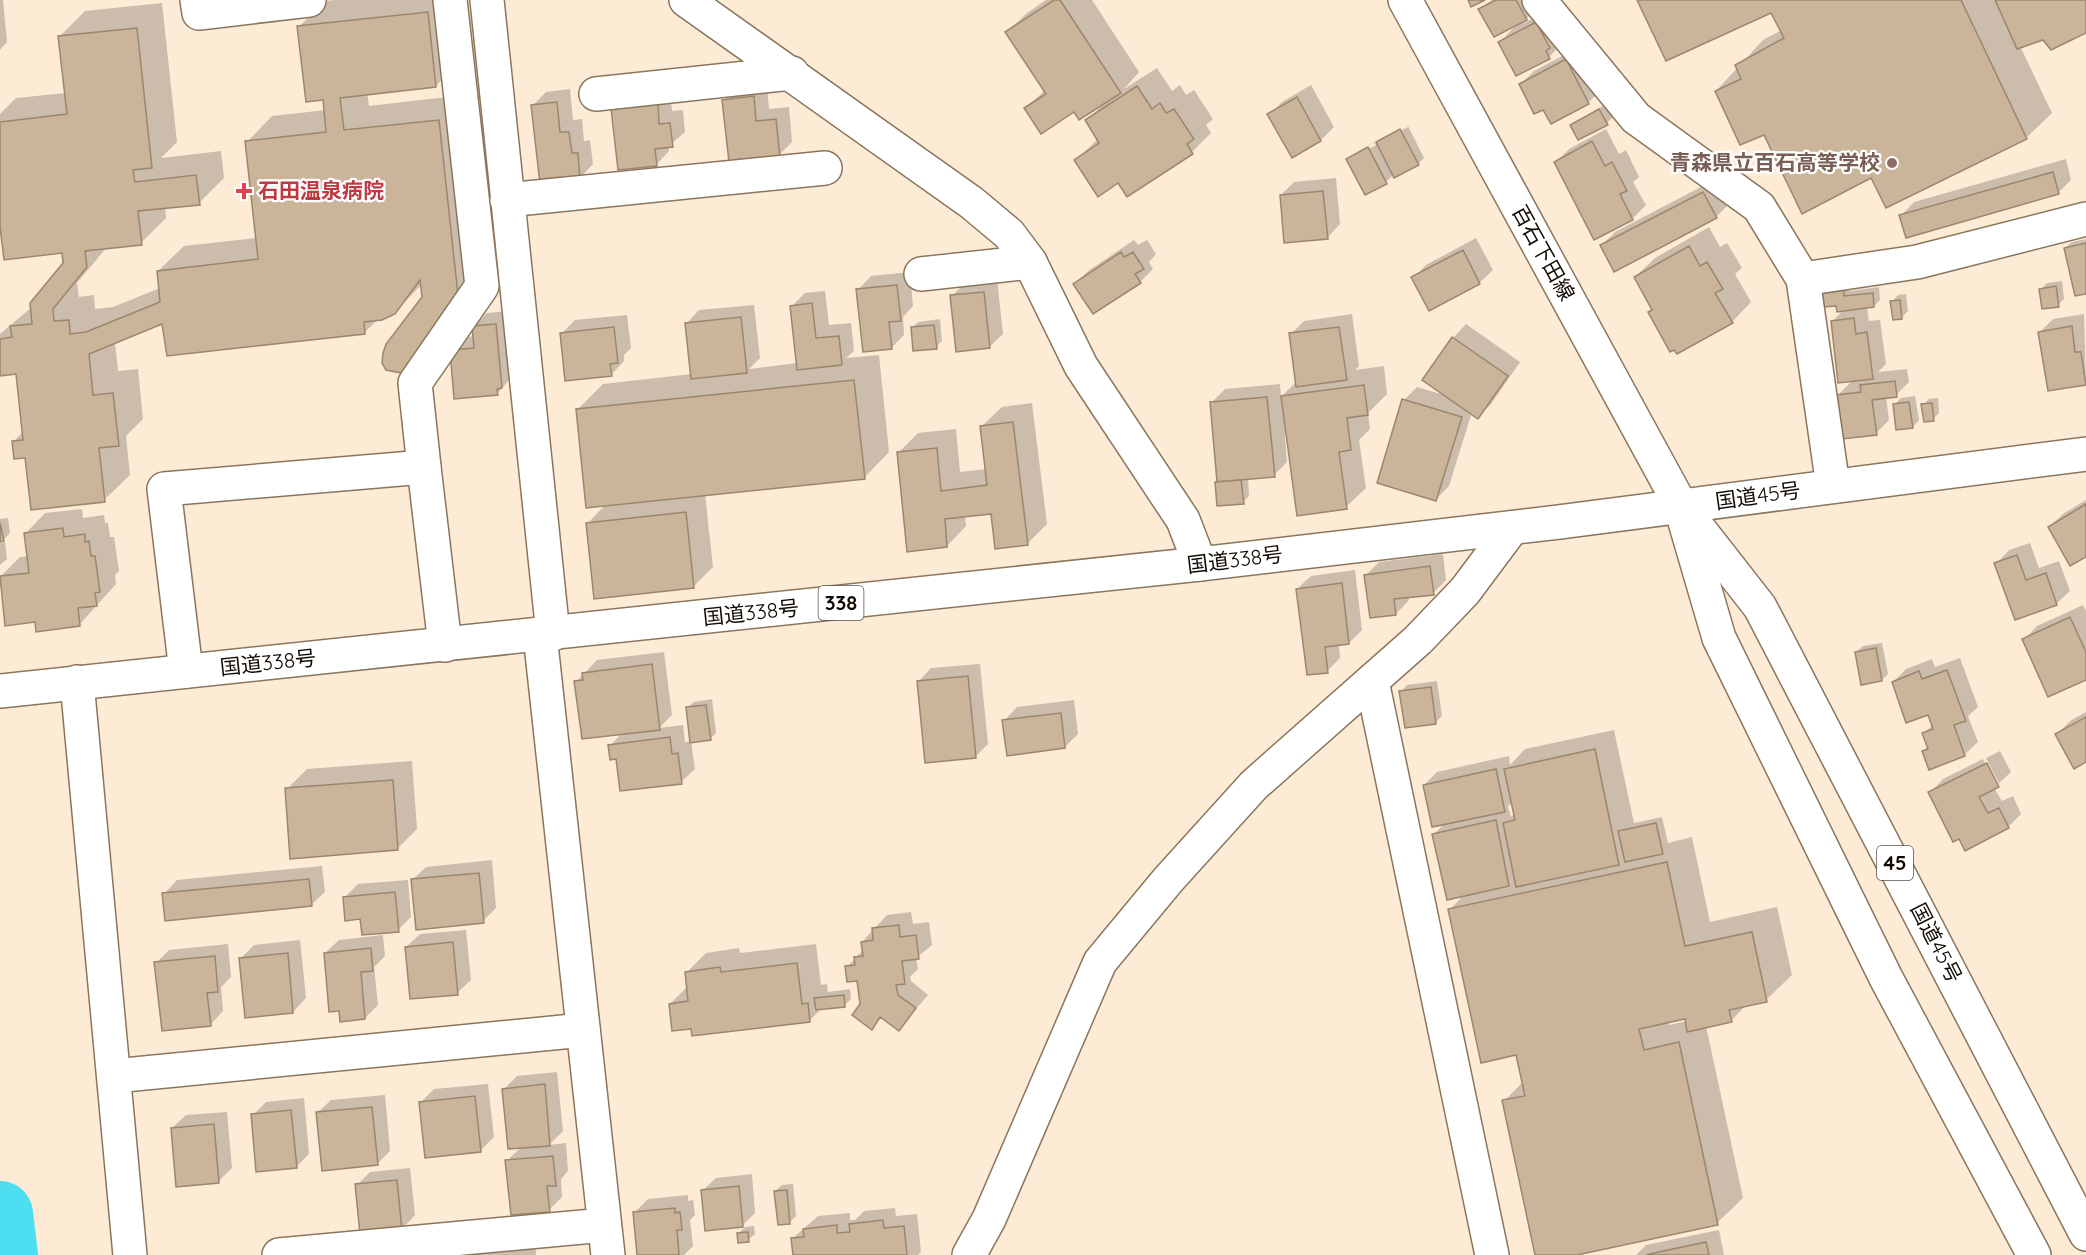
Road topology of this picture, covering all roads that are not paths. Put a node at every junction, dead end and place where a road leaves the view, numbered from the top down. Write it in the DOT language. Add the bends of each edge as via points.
graph roads {
  1 [pos="197,0"];
  2 [pos="309,0"];
  3 [pos="450,0"];
  4 [pos="487,0"];
  5 [pos="686,0"];
  6 [pos="1405,0"];
  7 [pos="1539,0"];
  8 [pos="792,73"];
  9 [pos="596,94"];
  10 [pos="825,168"];
  11 [pos="507,200"];
  12 [pos="2086,219"];
  13 [pos="1030,262"];
  14 [pos="921,273"];
  15 [pos="1803,279"];
  16 [pos="2086,454"];
  17 [pos="424,467"];
  18 [pos="1833,486"];
  19 [pos="1681,506"];
  20 [pos="1512,528"];
  21 [pos="1200,564"];
  22 [pos="547,634"];
  23 [pos="445,645"];
  24 [pos="186,671"];
  25 [pos="1372,681"];
  26 [pos="77,682"];
  27 [pos="0,691"];
  28 [pos="584,1030"];
  29 [pos="114,1076"];
  30 [pos="2086,1234"];
  31 [pos="606,1240"];
  32 [pos="130,1255"];
  33 [pos="279,1255"];
  34 [pos="969,1255"];
  35 [pos="1492,1255"];
  36 [pos="2034,1255"];
  1 -- 2 [label="main road" via="199,13"];
  3 -- 17 [label="main road" via="482,286 415,383"];
  4 -- 11 [label="main road"];
  5 -- 8 [label="main road"];
  6 -- 19 [label="main road, 百石下田線"];
  7 -- 15 [label="main road" via="1636,118 1759,207"];
  8 -- 9 [label="main road"];
  8 -- 13 [label="main road" via="972,203 1009,234"];
  10 -- 11 [label="main road"];
  11 -- 22 [label="main road"];
  12 -- 15 [label="main road" via="1917,262"];
  13 -- 14 [label="main road"];
  13 -- 21 [label="main road" via="1081,366 1183,520"];
  15 -- 18 [label="main road"];
  16 -- 18 [label="main road, 国道45号"];
  17 -- 23 [label="main road"];
  17 -- 24 [label="main road" via="164,489"];
  18 -- 19 [label="main road, 国道45号"];
  19 -- 20 [label="main road, 国道338号 / 338"];
  19 -- 30 [label="main road, 国道45号 / 45" via="1760,607"];
  19 -- 36 [label="main road" via="1719,638 1886,978"];
  20 -- 21 [label="main road, 国道338号 / 338"];
  20 -- 25 [label="main road" via="1465,591"];
  21 -- 22 [label="main road, 国道338号 / 338"];
  22 -- 23 [label="main road, 国道338号 / 338"];
  22 -- 28 [label="main road"];
  23 -- 24 [label="main road, 国道338号 / 338"];
  24 -- 26 [label="main road, 国道338号 / 338"];
  25 -- 34 [label="main road" via="1254,785 1100,962 989,1219"];
  25 -- 35 [label="main road"];
  26 -- 27 [label="main road, 国道338号 / 338"];
  26 -- 29 [label="main road"];
  28 -- 29 [label="main road"];
  28 -- 31 [label="main road"];
  29 -- 32 [label="main road"];
  31 -- 33 [label="main road"];
}
